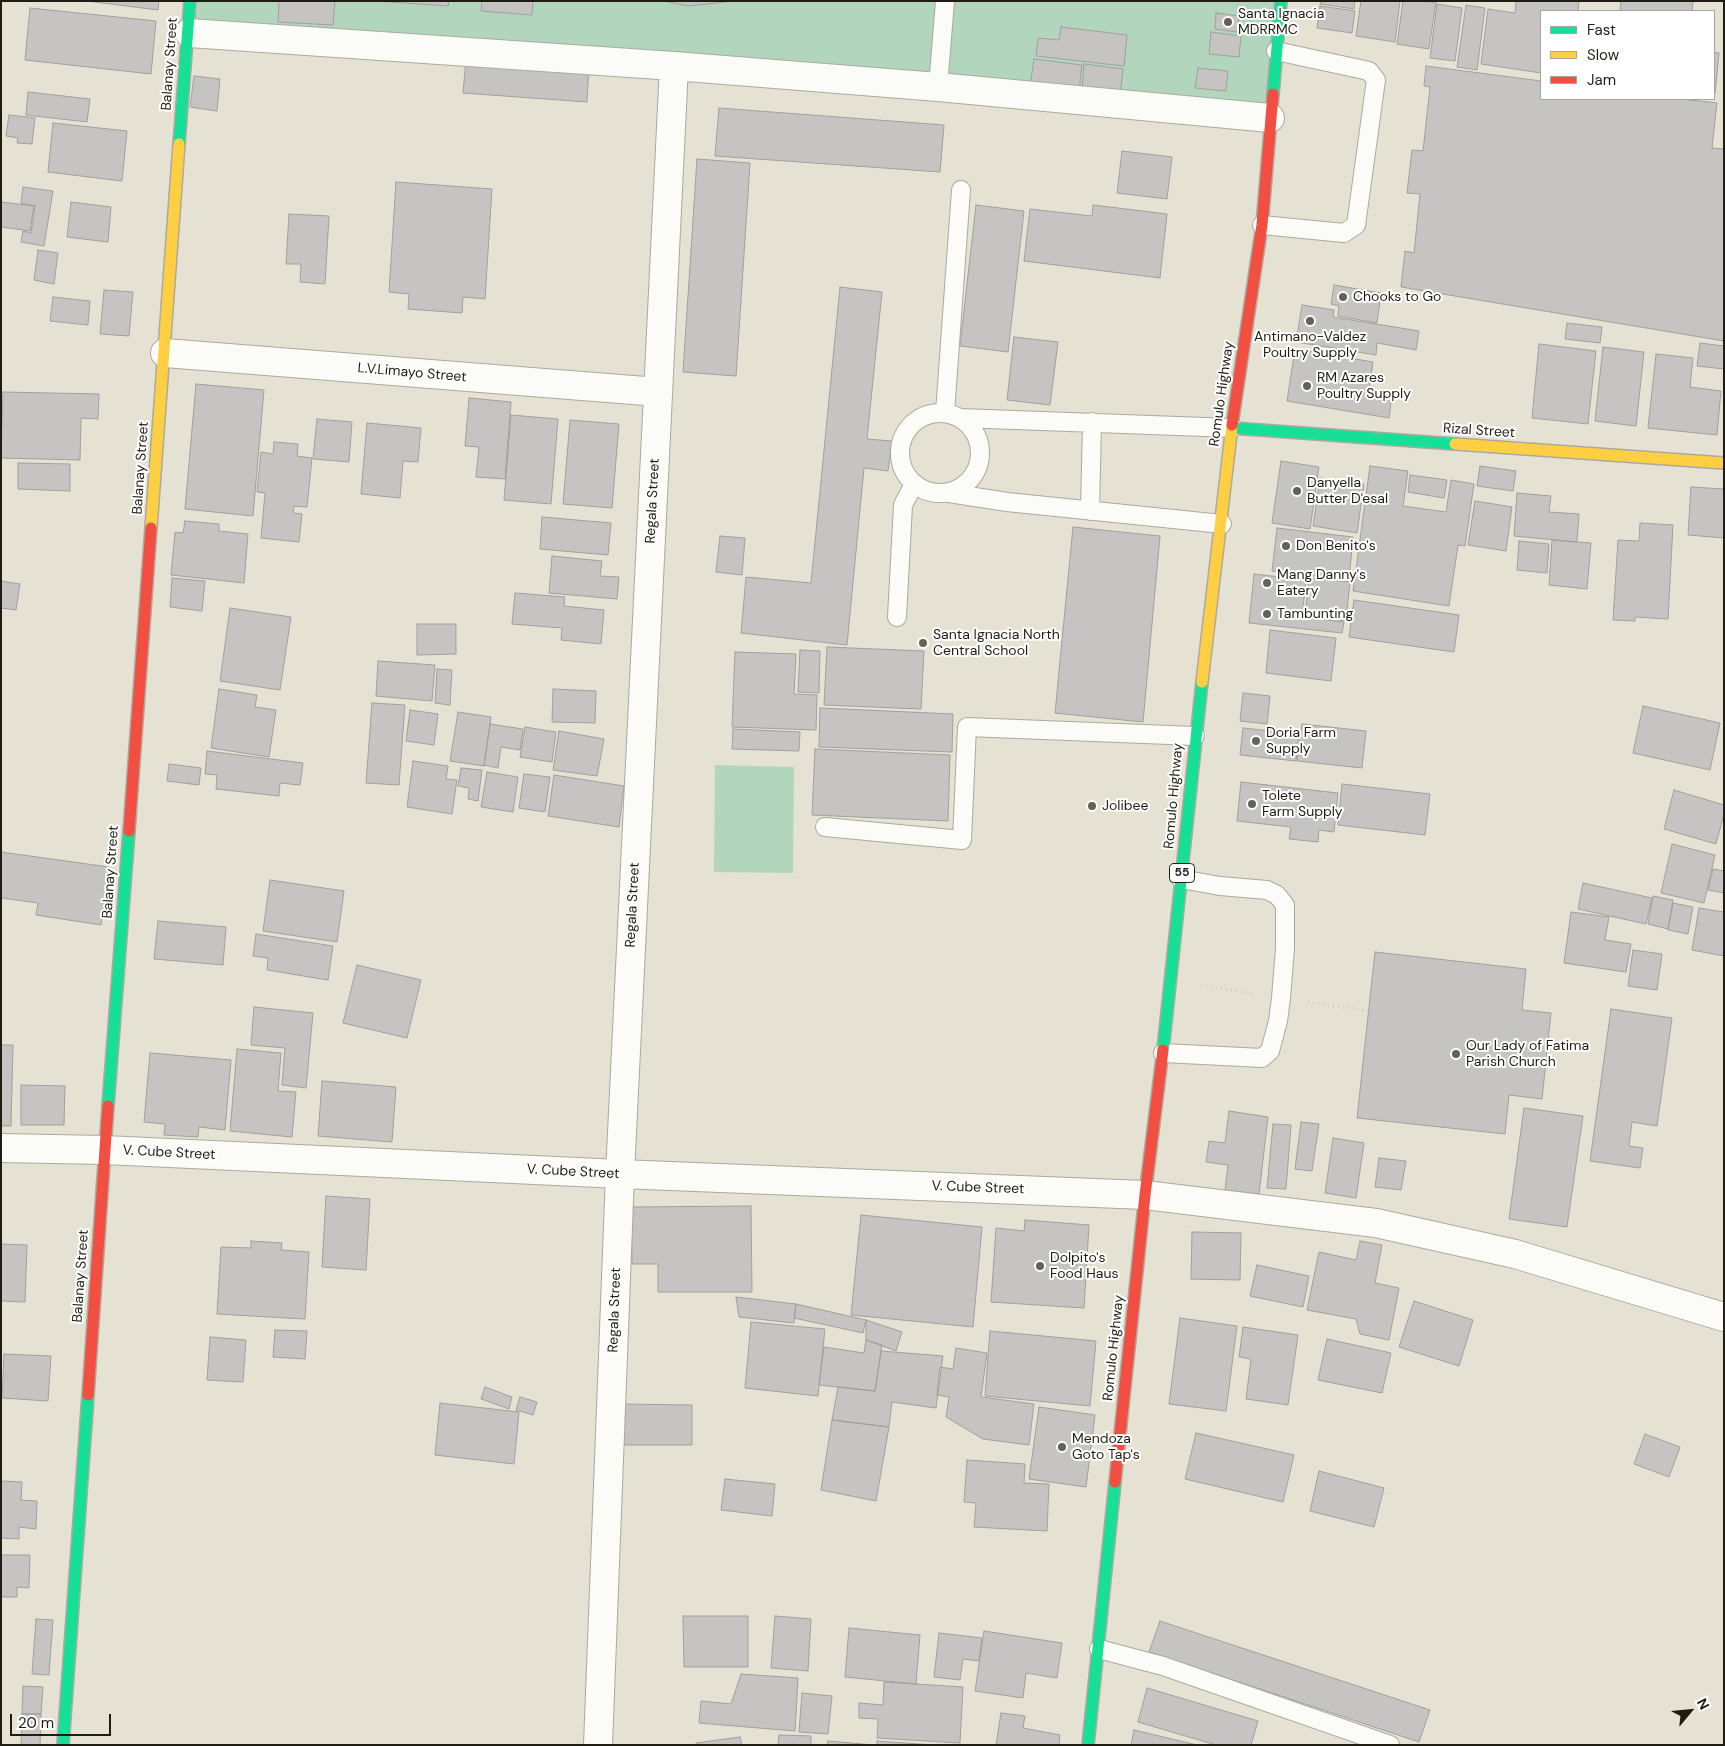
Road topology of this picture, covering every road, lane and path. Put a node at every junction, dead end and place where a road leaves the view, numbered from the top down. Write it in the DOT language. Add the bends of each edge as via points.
graph roads {
  1 [pos="190,1"];
  2 [pos="945,1"];
  3 [pos="1281,1"];
  4 [pos="188,33"];
  5 [pos="1276,51"];
  6 [pos="674,66"];
  7 [pos="938,87"];
  8 [pos="1270,118"];
  9 [pos="961,190"];
  10 [pos="1262,225"];
  11 [pos="165,353"];
  12 [pos="658,392"];
  13 [pos="953,415"];
  14 [pos="1092,422"];
  15 [pos="1232,428"];
  16 [pos="1724,463"];
  17 [pos="914,484"];
  18 [pos="949,492"];
  19 [pos="1090,511"];
  20 [pos="1222,524"];
  21 [pos="896,618"];
  22 [pos="1195,736"];
  23 [pos="825,827"];
  24 [pos="1181,879"];
  25 [pos="1172,981"];
  26 [pos="1281,998"];
  27 [pos="1369,1011"];
  28 [pos="1163,1053"];
  29 [pos="1,1148"];
  30 [pos="105,1150"];
  31 [pos="620,1174"];
  32 [pos="1145,1195"];
  33 [pos="1724,1317"];
  34 [pos="1099,1649"];
  35 [pos="63,1745"];
  36 [pos="598,1745"];
  37 [pos="1088,1745"];
  38 [pos="1390,1745"];
  1 -- 4 [label="main road, Balanay Street"];
  2 -- 7 [label="lane"];
  3 -- 5 [label="main road, Romulo Highway / 55"];
  4 -- 6 [label="street"];
  4 -- 11 [label="main road, Balanay Street"];
  5 -- 8 [label="main road, Romulo Highway / 55"];
  5 -- 10 [label="lane" via="1369,71 1376,80 1356,225 1344,232"];
  6 -- 7 [label="street"];
  6 -- 12 [label="street, Regala Street"];
  7 -- 8 [label="street"];
  8 -- 10 [label="main road, Romulo Highway / 55"];
  9 -- 13 [label="lane"];
  10 -- 15 [label="main road, Romulo Highway / 55"];
  11 -- 12 [label="street, L.V.Limayo Street"];
  11 -- 30 [label="main road, Balanay Street"];
  12 -- 31 [label="street, Regala Street"];
  13 -- 14 [label="lane"];
  13 -- 17 [label="lane" via="925,415 908,427 899,446 902,468"];
  13 -- 18 [label="lane" via="972,429 979,443 980,459 974,475 964,486"];
  14 -- 15 [label="lane"];
  14 -- 19 [label="lane"];
  15 -- 16 [label="main road, Rizal Street"];
  15 -- 20 [label="main road, Romulo Highway / 55"];
  17 -- 18 [label="lane" via="933,493"];
  17 -- 21 [label="lane" via="903,505"];
  18 -- 19 [label="lane"];
  19 -- 20 [label="lane"];
  20 -- 22 [label="main road, Romulo Highway / 55"];
  22 -- 23 [label="lane" via="968,727 962,840"];
  22 -- 24 [label="main road, Romulo Highway / 55"];
  24 -- 25 [label="main road, Romulo Highway / 55"];
  24 -- 26 [label="lane" via="1267,890 1277,895 1285,905"];
  25 -- 26 [label="path"];
  25 -- 28 [label="main road, Romulo Highway / 55"];
  26 -- 27 [label="path"];
  26 -- 28 [label="lane" via="1270,1052 1262,1058"];
  28 -- 32 [label="main road, Romulo Highway / 55"];
  29 -- 30 [label="street, V. Cube Street"];
  30 -- 31 [label="street, V. Cube Street"];
  30 -- 35 [label="main road, Balanay Street"];
  31 -- 32 [label="street, V. Cube Street"];
  31 -- 36 [label="street, Regala Street"];
  32 -- 33 [label="street, V. Cube Street" via="1376,1223 1515,1254"];
  32 -- 34 [label="main road, Romulo Highway / 55"];
  34 -- 37 [label="main road, Romulo Highway / 55"];
  34 -- 38 [label="lane" via="1163,1666"];
}
